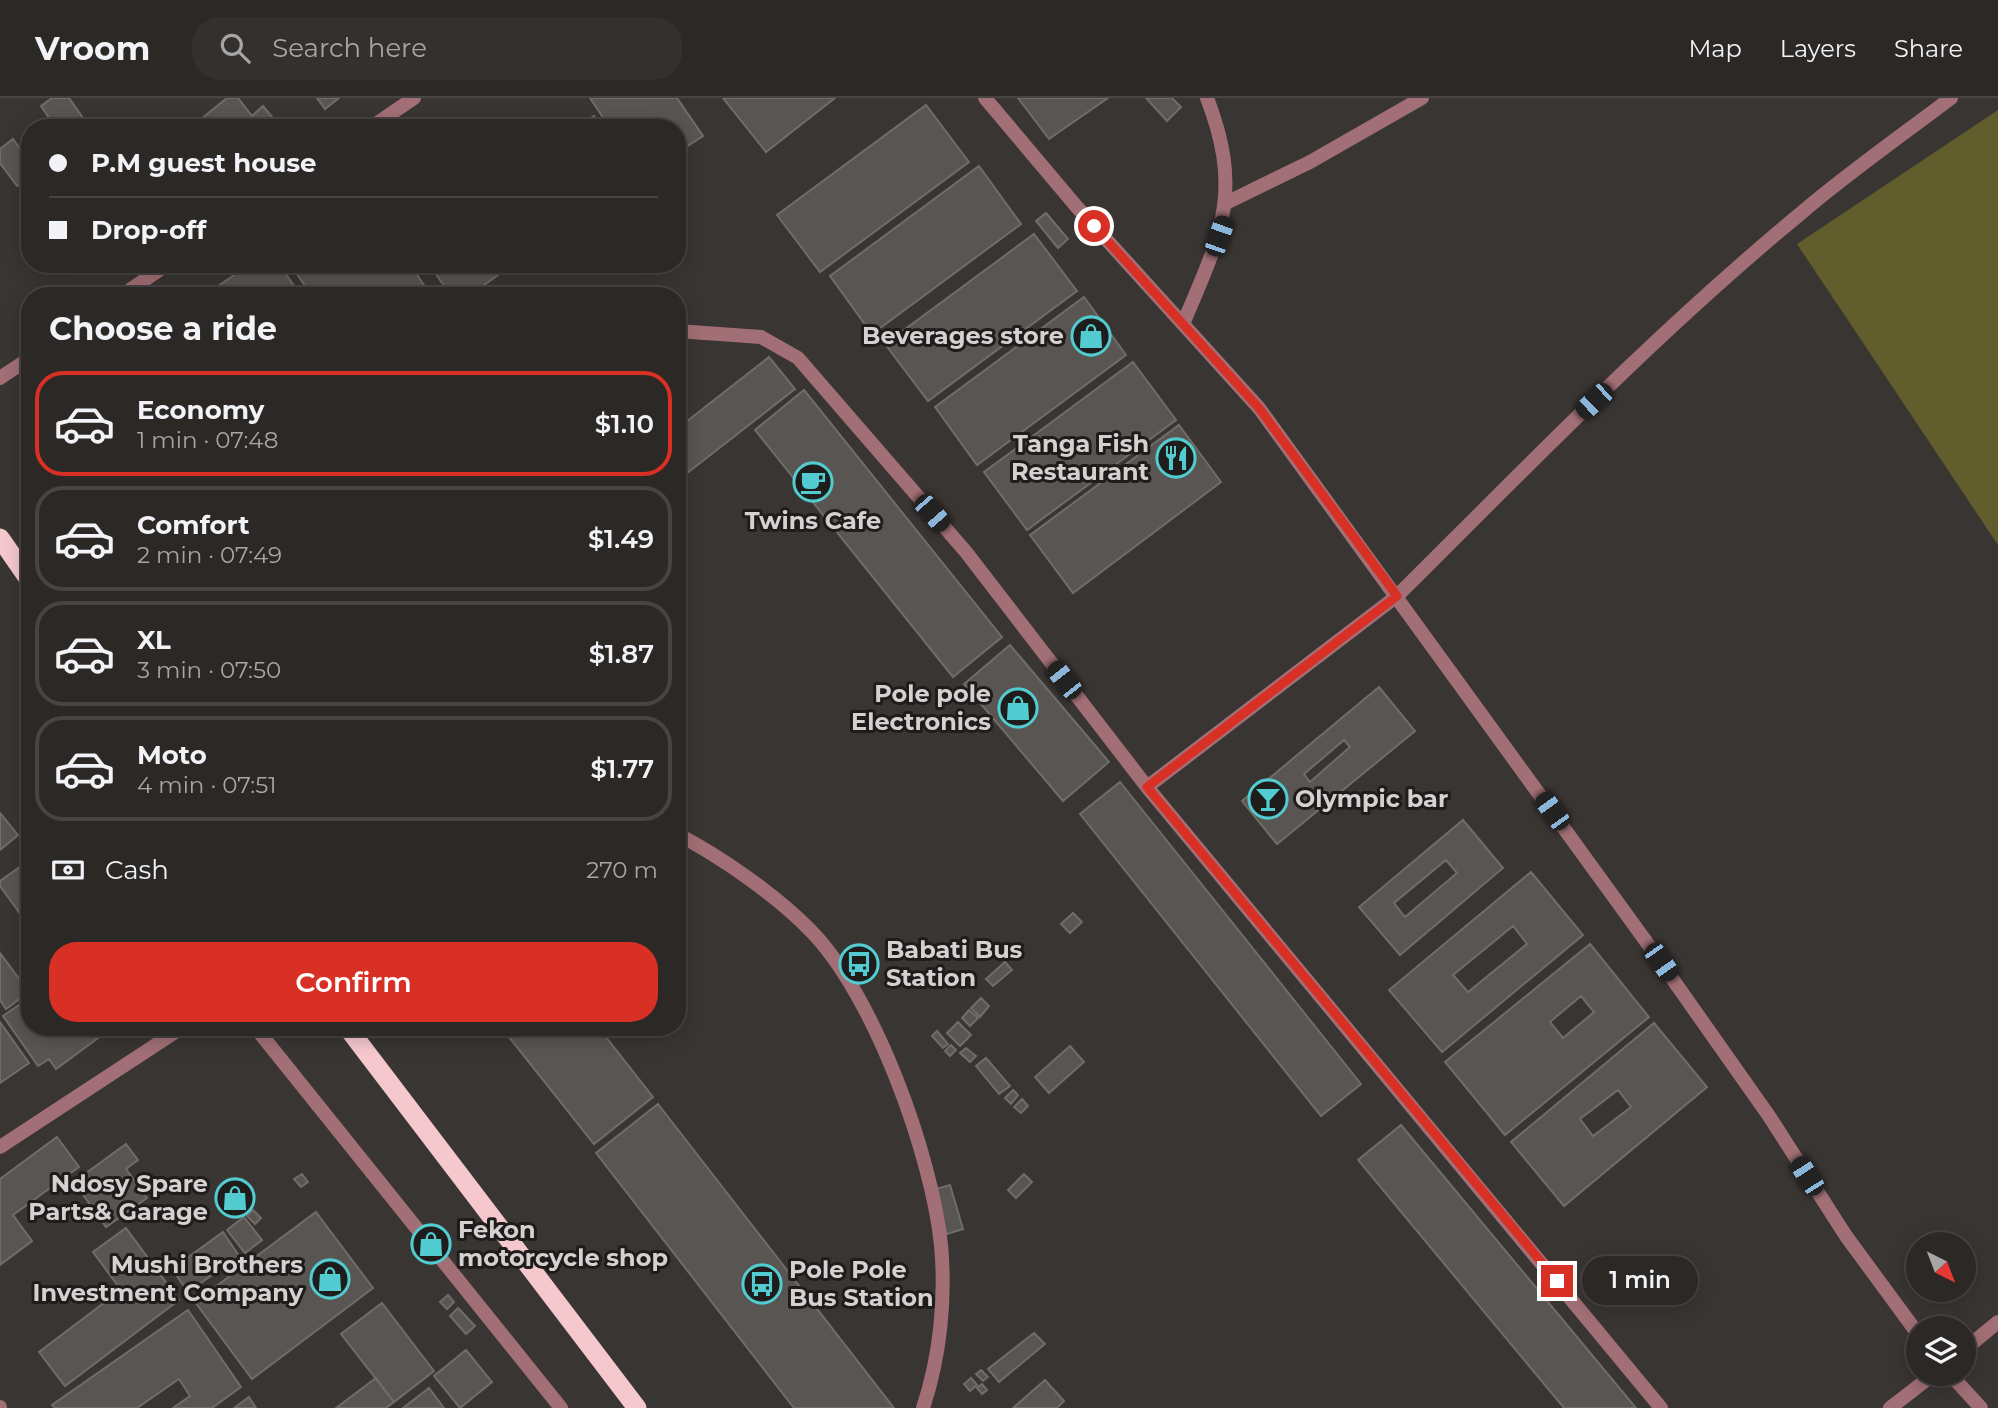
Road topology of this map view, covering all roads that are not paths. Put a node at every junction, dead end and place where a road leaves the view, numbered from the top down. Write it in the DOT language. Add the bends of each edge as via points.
graph roads {
  1 [pos="414,98"];
  2 [pos="985,98"];
  3 [pos="1207,98"];
  4 [pos="1422,98"];
  5 [pos="1951,98"];
  6 [pos="383,119"];
  7 [pos="1226,203"];
  8 [pos="155,273"];
  9 [pos="134,287"];
  10 [pos="1183,324"];
  11 [pos="686,332"];
  12 [pos="21,365"];
  13 [pos="0,378"];
  14 [pos="0,538"];
  15 [pos="21,568"];
  16 [pos="1397,596"];
  17 [pos="1147,787"];
  18 [pos="686,838"];
  19 [pos="169,1036"];
  20 [pos="262,1036"];
  21 [pos="354,1036"];
  22 [pos="0,1147"];
  23 [pos="1906,1318"];
  24 [pos="1998,1322"];
  25 [pos="1976,1340"];
  26 [pos="1918,1386"];
  27 [pos="1961,1386"];
  28 [pos="561,1408"];
  29 [pos="637,1408"];
  30 [pos="923,1408"];
  31 [pos="1661,1408"];
  32 [pos="1889,1408"];
  33 [pos="1981,1408"];
  1 -- 6 [label="street"];
  2 -- 10 [label="street"];
  3 -- 7 [label="street" via="1215,121"];
  4 -- 7 [label="street" via="1310,162"];
  5 -- 16 [label="street" via="1800,213 1694,307"];
  7 -- 10 [label="street" via="1214,250"];
  8 -- 9 [label="street"];
  10 -- 16 [label="street" via="1259,408"];
  11 -- 17 [label="street" via="761,337 798,358 966,552"];
  12 -- 13 [label="street"];
  14 -- 15 [label="highway"];
  16 -- 17 [label="street"];
  16 -- 23 [label="street" via="1646,940"];
  17 -- 31 [label="street"];
  18 -- 30 [label="street" via="715,853 811,930 854,987 890,1062 924,1169 941,1245 942,1321"];
  19 -- 22 [label="street"];
  20 -- 28 [label="street"];
  21 -- 29 [label="highway"];
  24 -- 25 [label="street"];
  26 -- 32 [label="street"];
  27 -- 33 [label="street"];
}
